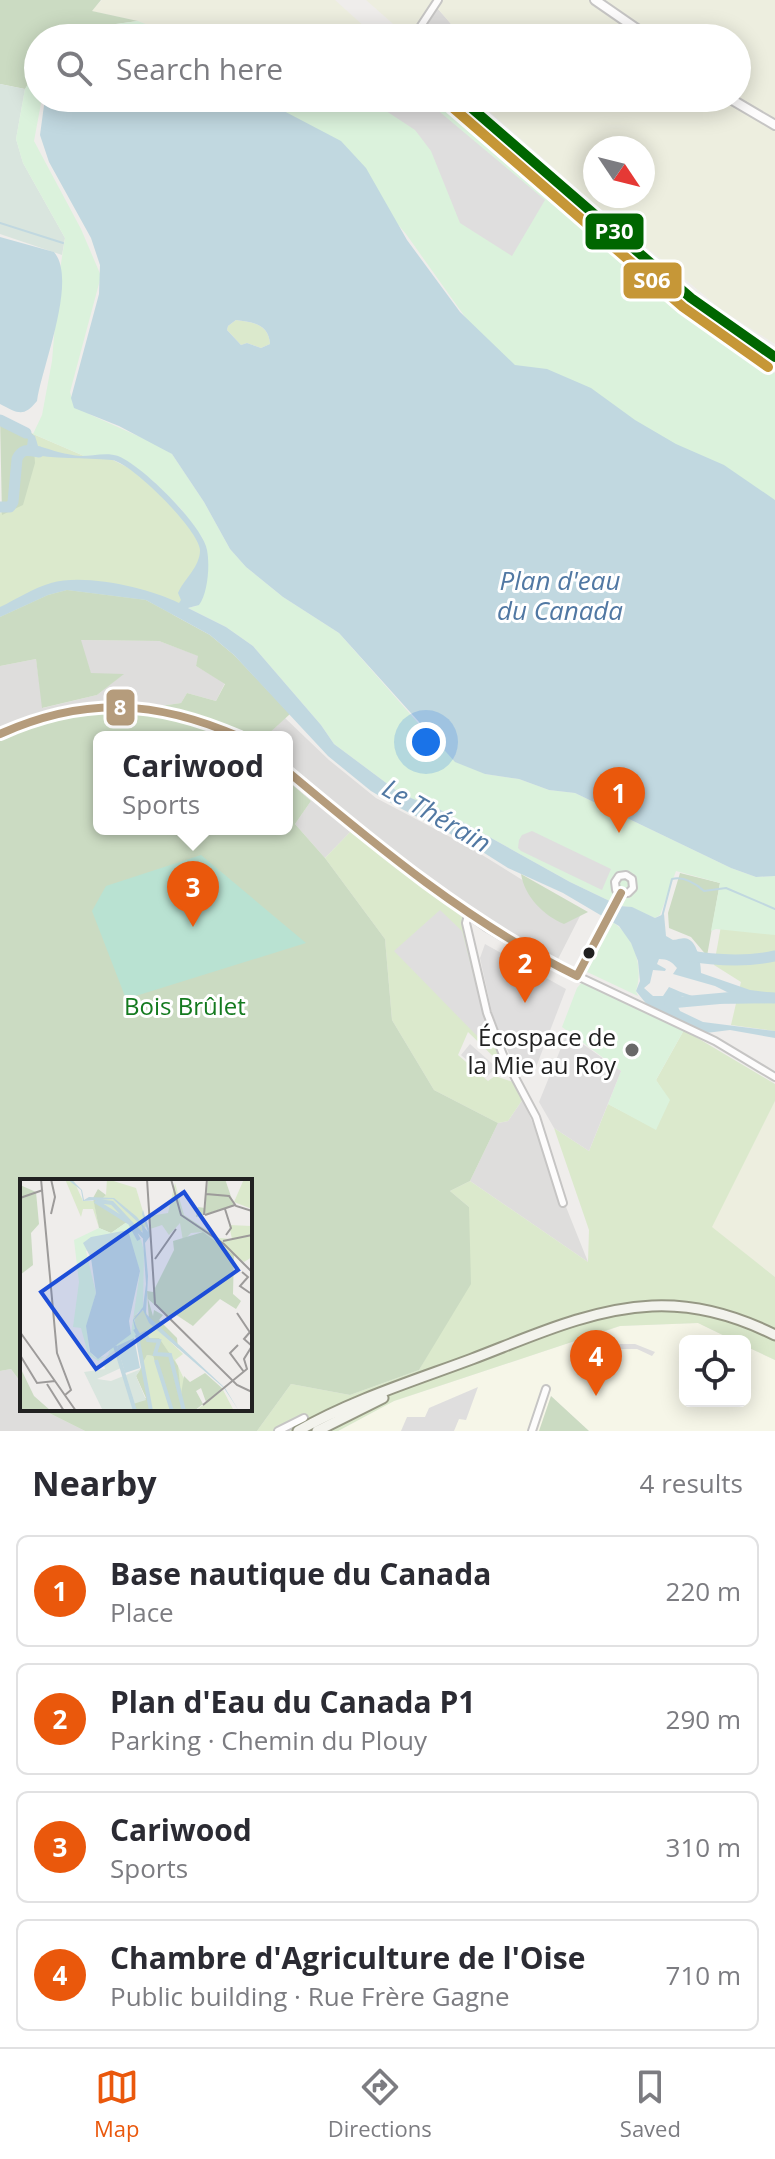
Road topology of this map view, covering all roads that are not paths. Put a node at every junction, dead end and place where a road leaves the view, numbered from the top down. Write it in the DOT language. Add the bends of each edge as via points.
graph roads {
  1 [pos="438,0"];
  2 [pos="595,0"];
  3 [pos="422,24"];
  4 [pos="630,24"];
  5 [pos="751,111"];
  6 [pos="775,125"];
  7 [pos="227,731"];
  8 [pos="0,734"];
  9 [pos="293,776"];
  10 [pos="621,893"];
  11 [pos="468,915"];
  12 [pos="478,922"];
  13 [pos="470,937"];
  14 [pos="577,976"];
  15 [pos="775,1077"];
  16 [pos="563,1203"];
  17 [pos="775,1335"];
  18 [pos="775,1341"];
  19 [pos="546,1389"];
  20 [pos="370,1397"];
  21 [pos="304,1418"];
  22 [pos="278,1431"];
  23 [pos="298,1431"];
  24 [pos="305,1431"];
  25 [pos="317,1431"];
  26 [pos="532,1431"];
  1 -- 3 [label="street"];
  2 -- 4 [label="street"];
  5 -- 6 [label="street"];
  7 -- 8 [label="street" via="178,713 114,706 46,714"];
  9 -- 11 [label="street"];
  10 -- 14 [label="street"];
  11 -- 12 [label="street"];
  11 -- 13 [label="street"];
  12 -- 13 [label="street"];
  12 -- 14 [label="street"];
  13 -- 16 [label="street" via="487,1013 536,1117"];
  14 -- 15 [label="street" via="706,1036"];
  17 -- 20 [label="main road" via="703,1310 624,1308"];
  18 -- 25 [label="main road" via="686,1313 610,1317 376,1401"];
  19 -- 26 [label="street"];
  20 -- 23 [label="main road"];
  20 -- 24 [label="main road"];
  21 -- 22 [label="street"];
}
